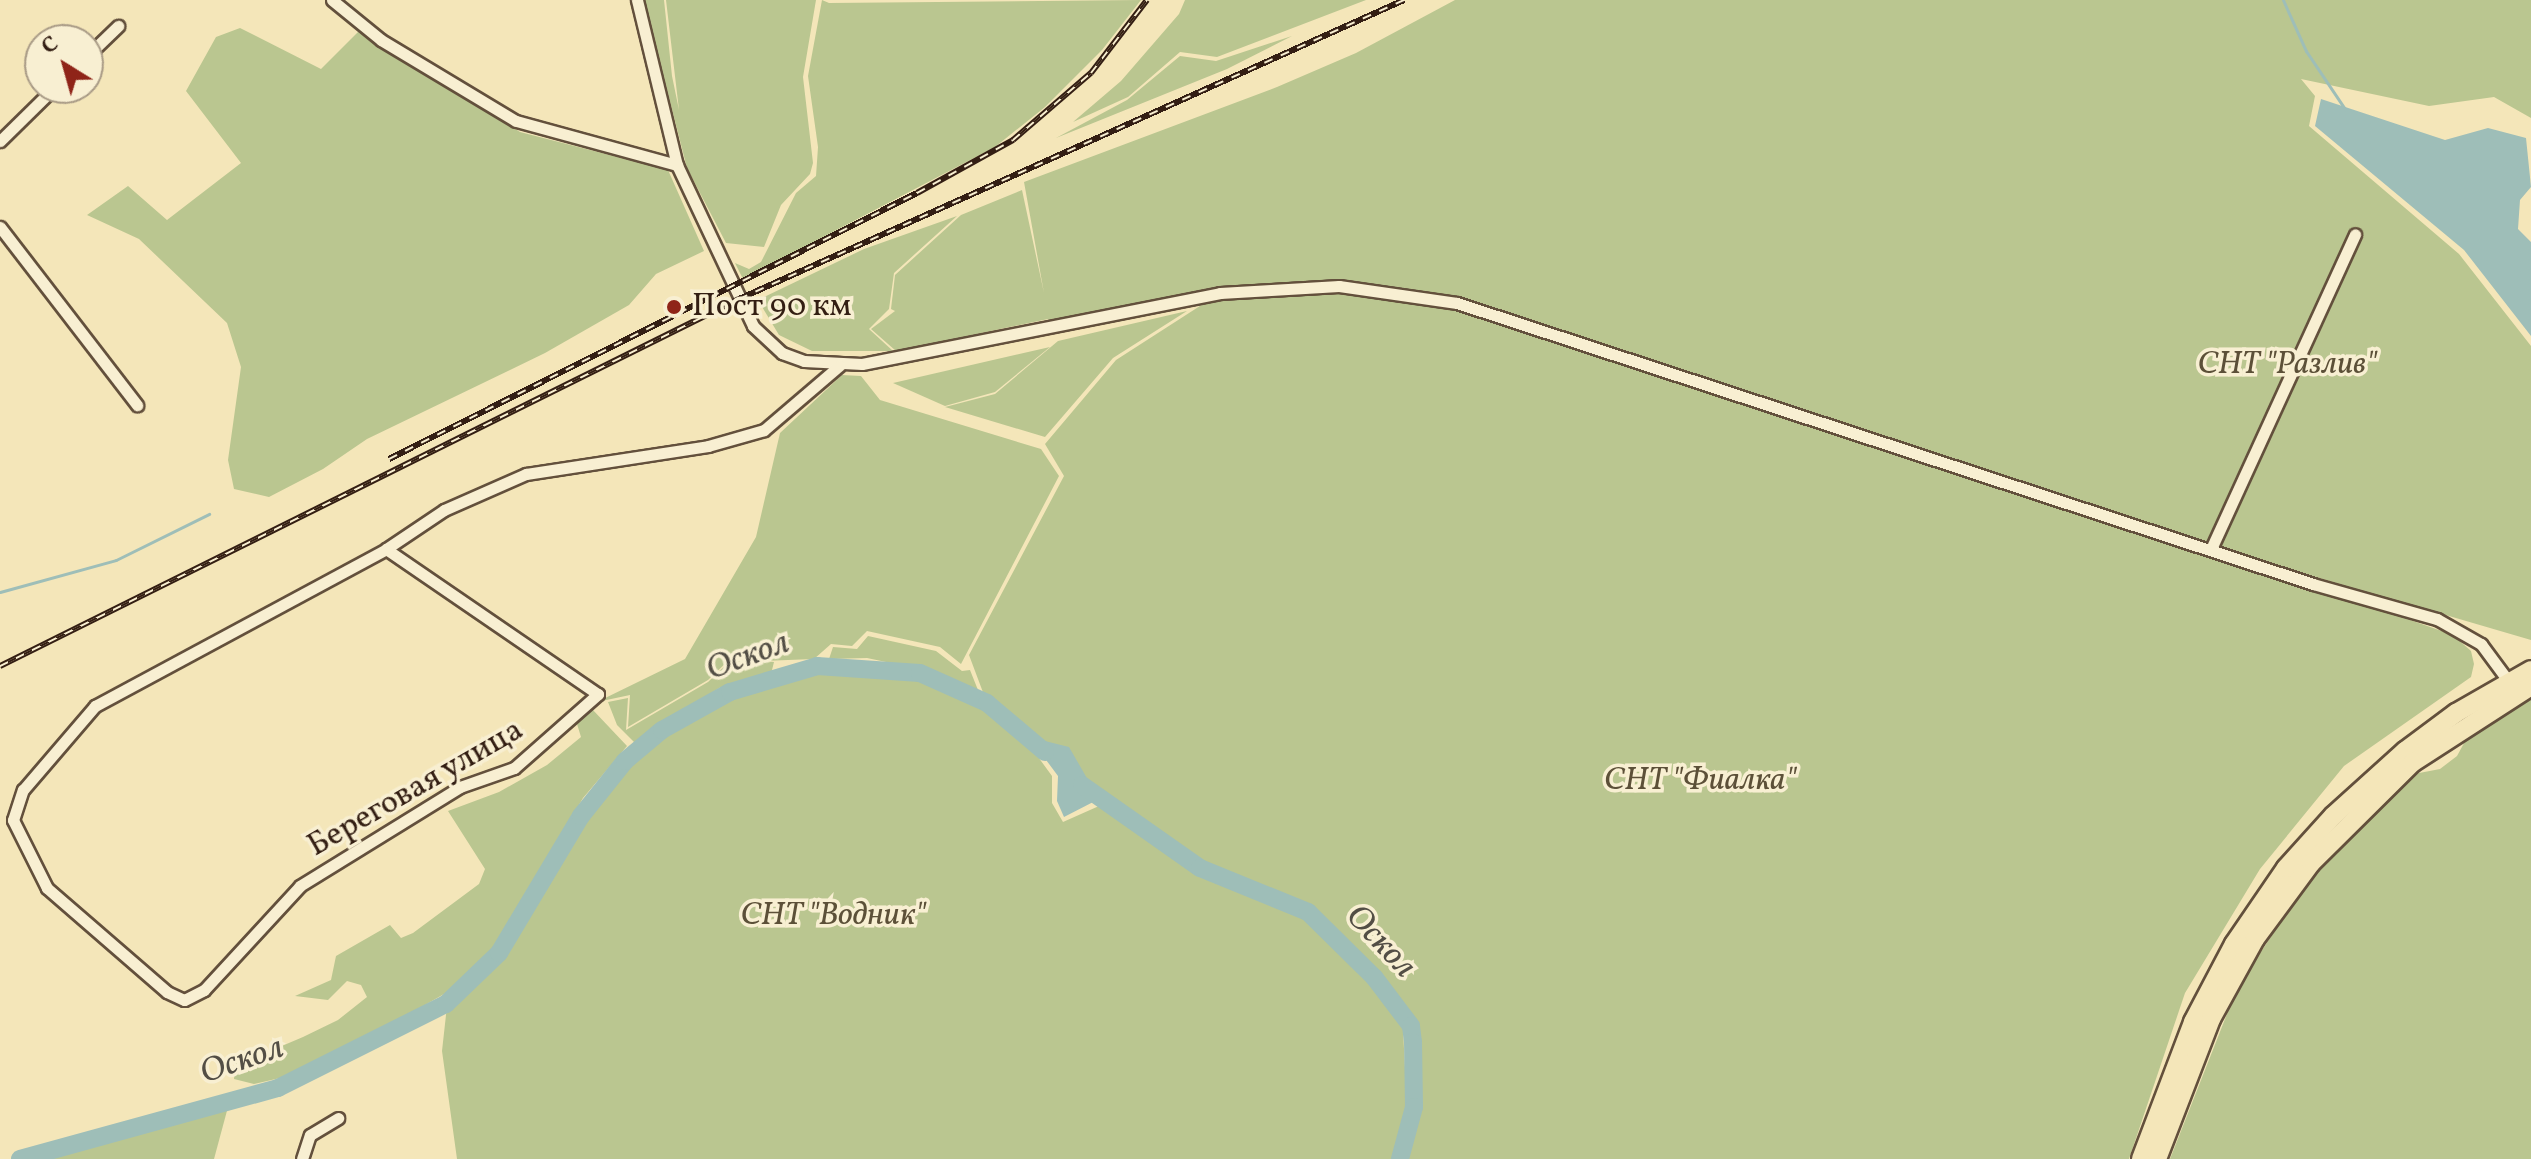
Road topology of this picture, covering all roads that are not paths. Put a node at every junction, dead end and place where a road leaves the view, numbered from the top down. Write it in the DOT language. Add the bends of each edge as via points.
graph roads {
  1 [pos="332,0"];
  2 [pos="637,0"];
  3 [pos="118,26"];
  4 [pos="104,40"];
  5 [pos="38,104"];
  6 [pos="0,141"];
  7 [pos="677,165"];
  8 [pos="0,227"];
  9 [pos="2355,234"];
  10 [pos="839,366"];
  11 [pos="137,405"];
  12 [pos="386,549"];
  13 [pos="2211,549"];
  14 [pos="2531,670"];
  15 [pos="2511,690"];
  16 [pos="338,1118"];
  17 [pos="302,1159"];
  18 [pos="2141,1159"];
  19 [pos="2157,1159"];
  1 -- 7 [label="street" via="381,40 516,121"];
  2 -- 7 [label="street"];
  3 -- 4 [label="street"];
  5 -- 6 [label="street"];
  7 -- 10 [label="street" via="753,326 782,353"];
  8 -- 11 [label="street"];
  9 -- 13 [label="street"];
  10 -- 12 [label="street, Береговая улица" via="764,430 708,446 526,474 444,510"];
  10 -- 13 [label="street" via="1051,330 1220,293 1339,286 1387,291 1457,303"];
  12 -- 12 [label="street, Береговая улица" via="598,694 514,768 460,787 300,886 204,990 184,1000 167,992 47,888 13,820 23,790 95,706"];
  13 -- 15 [label="street" via="2437,619 2481,644"];
  14 -- 15 [label="main road"];
  15 -- 18 [label="main road" via="2405,751 2333,816 2286,868 2234,944 2193,1022"];
  15 -- 19 [label="main road" via="2412,763 2311,863 2255,939 2211,1019"];
  16 -- 17 [label="street" via="310,1135"];
}
